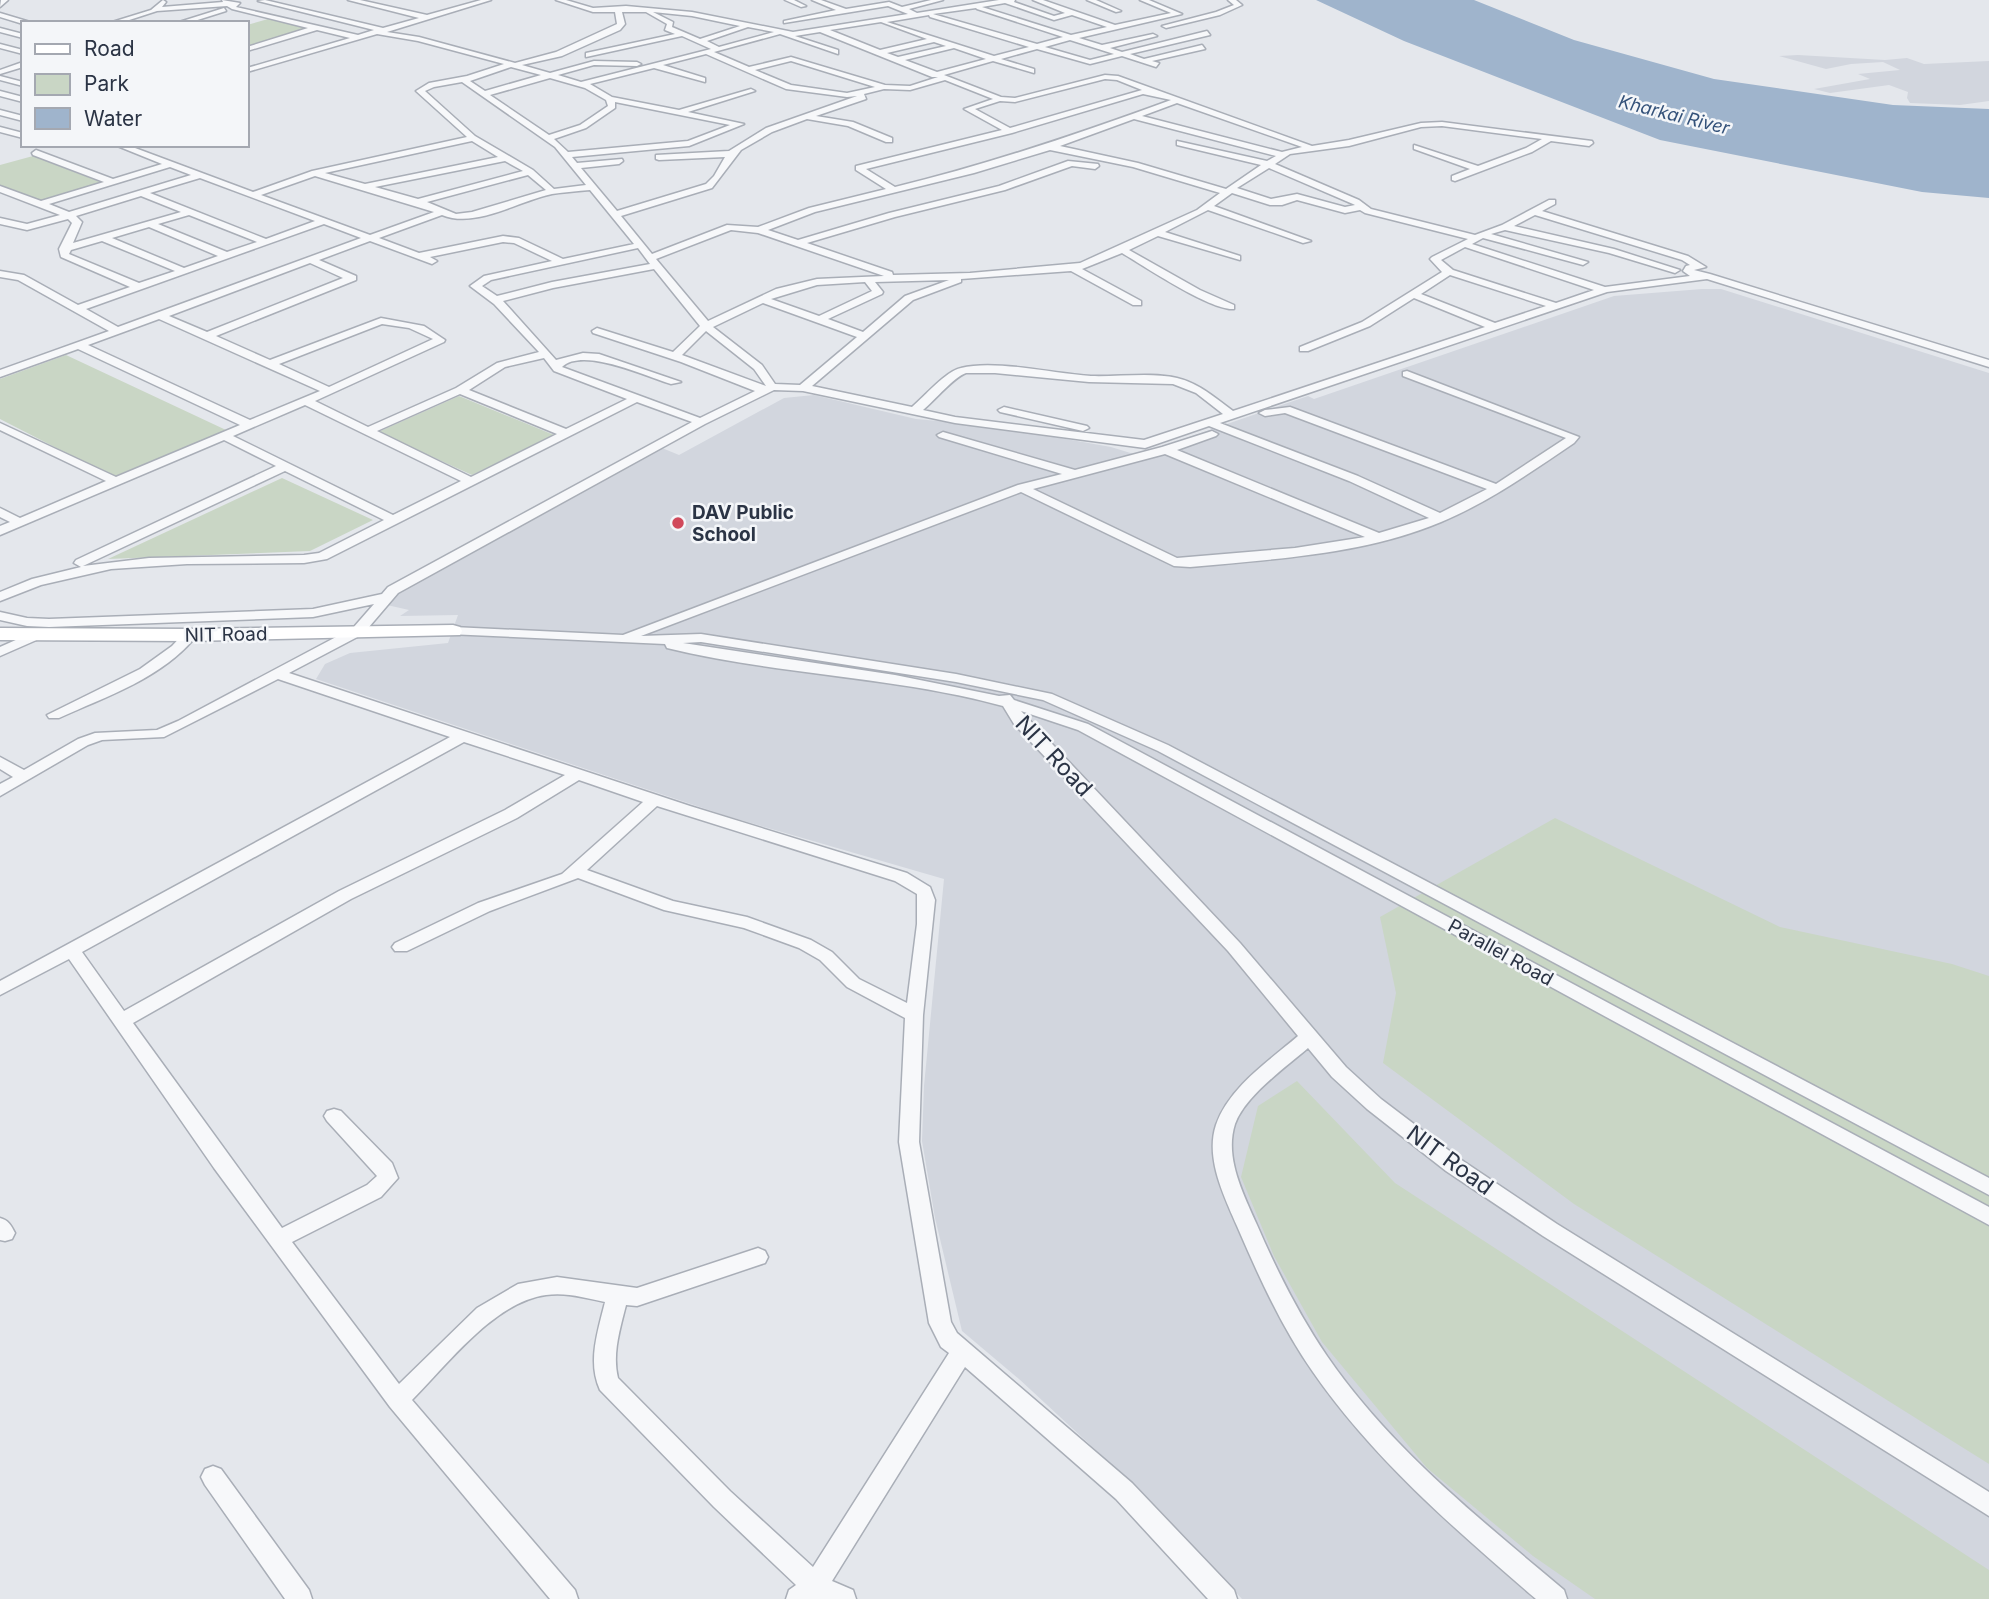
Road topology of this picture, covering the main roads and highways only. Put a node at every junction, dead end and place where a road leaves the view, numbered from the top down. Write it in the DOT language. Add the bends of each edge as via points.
graph roads {
  1 [pos="453,631"];
  2 [pos="0,634"];
  1 -- 2 [label="main road, NIT Road"];
}
